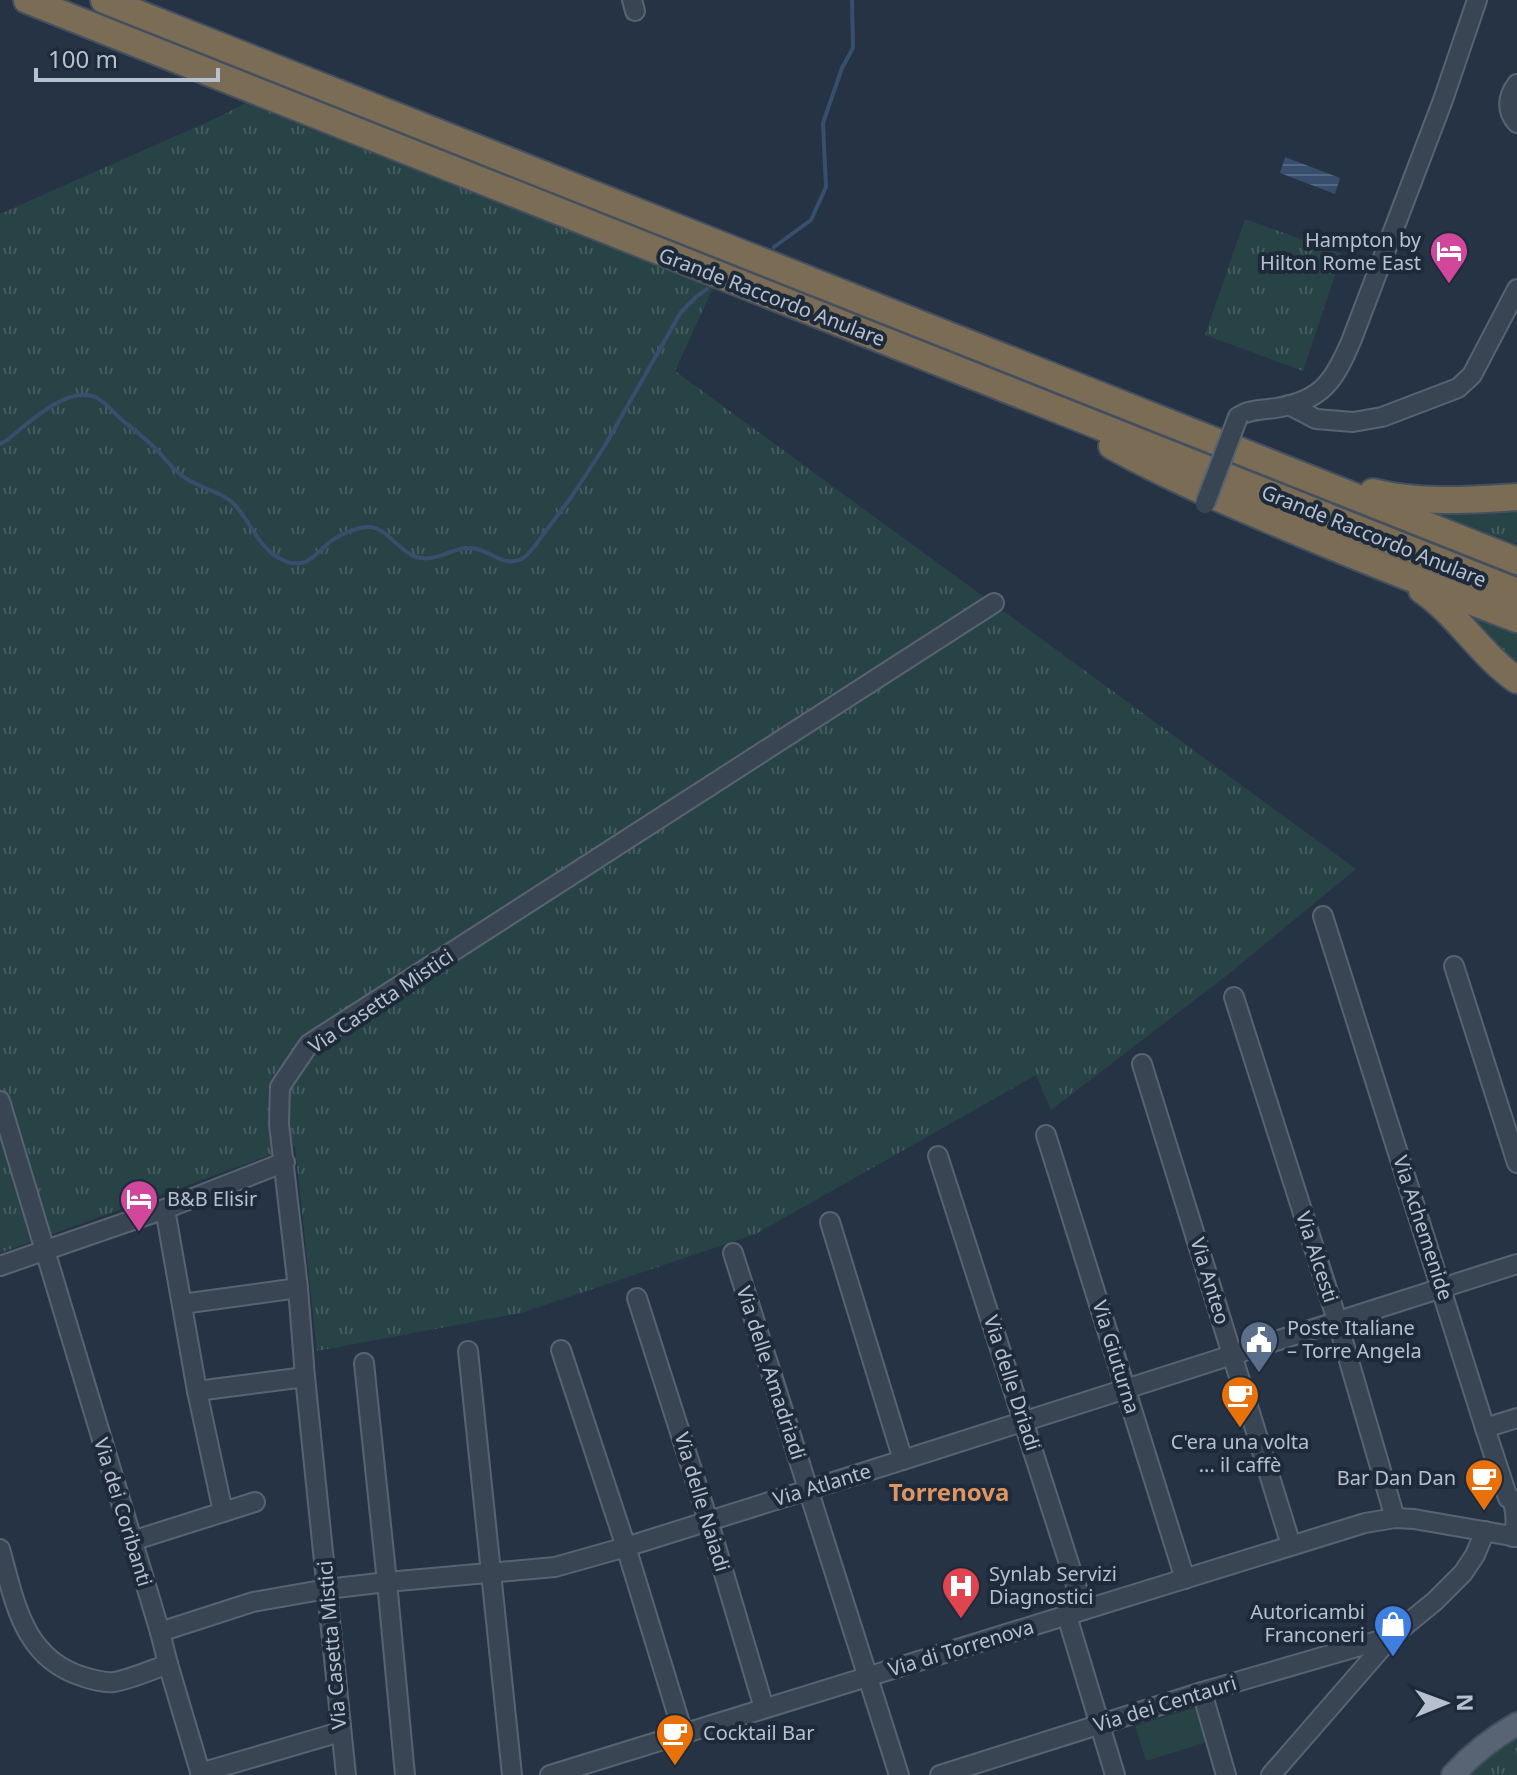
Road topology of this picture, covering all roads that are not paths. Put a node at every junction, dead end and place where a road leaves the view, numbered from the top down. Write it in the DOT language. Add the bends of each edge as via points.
graph roads {
  1 [pos="27,0"];
  2 [pos="104,0"];
  3 [pos="1477,0"];
  4 [pos="1515,86"];
  5 [pos="1517,123"];
  6 [pos="1517,289"];
  7 [pos="1014,393"];
  8 [pos="1289,405"];
  9 [pos="1295,472"];
  10 [pos="1517,497"];
  11 [pos="1205,504"];
  12 [pos="1517,561"];
  13 [pos="1391,572"];
  14 [pos="1517,592"];
  15 [pos="994,603"];
  16 [pos="1517,619"];
  17 [pos="1517,680"];
  18 [pos="1323,916"];
  19 [pos="1454,966"];
  20 [pos="1234,997"];
  21 [pos="1142,1064"];
  22 [pos="0,1101"];
  23 [pos="1046,1135"];
  24 [pos="938,1156"];
  25 [pos="285,1162"];
  26 [pos="1517,1163"];
  27 [pos="165,1209"];
  28 [pos="830,1222"];
  29 [pos="45,1249"];
  30 [pos="733,1253"];
  31 [pos="1517,1264"];
  32 [pos="0,1266"];
  33 [pos="298,1288"];
  34 [pos="1443,1289"];
  35 [pos="637,1298"];
  36 [pos="182,1304"];
  37 [pos="1337,1320"];
  38 [pos="561,1350"];
  39 [pos="468,1351"];
  40 [pos="1233,1355"];
  41 [pos="364,1363"];
  42 [pos="305,1377"];
  43 [pos="1126,1389"];
  44 [pos="197,1391"];
  45 [pos="1517,1418"];
  46 [pos="1024,1420"];
  47 [pos="1485,1428"];
  48 [pos="903,1460"];
  49 [pos="808,1489"];
  50 [pos="255,1502"];
  51 [pos="223,1512"];
  52 [pos="1395,1518"];
  53 [pos="708,1520"];
  54 [pos="1485,1531"];
  55 [pos="1516,1539"];
  56 [pos="132,1541"];
  57 [pos="1291,1545"];
  58 [pos="626,1547"];
  59 [pos="0,1549"];
  60 [pos="491,1573"];
  61 [pos="1185,1579"];
  62 [pos="387,1582"];
  63 [pos="327,1589"];
  64 [pos="1076,1613"];
  65 [pos="160,1632"];
  66 [pos="1391,1637"];
  67 [pos="168,1664"];
  68 [pos="867,1677"];
  69 [pos="1202,1692"];
  70 [pos="764,1708"];
  71 [pos="1517,1716"];
  72 [pos="1100,1724"];
  73 [pos="1507,1729"];
  74 [pos="340,1732"];
  75 [pos="683,1733"];
  76 [pos="1002,1766"];
  77 [pos="200,1774"];
  78 [pos="557,1774"];
  79 [pos="346,1775"];
  80 [pos="405,1775"];
  81 [pos="512,1775"];
  82 [pos="899,1775"];
  83 [pos="940,1775"];
  84 [pos="1115,1775"];
  85 [pos="1226,1775"];
  86 [pos="1271,1775"];
  87 [pos="1453,1775"];
  1 -- 7 [label="highway, Grande Raccordo Anulare"];
  2 -- 9 [label="highway, Grande Raccordo Anulare"];
  3 -- 8 [label="street" via="1342,361 1323,389"];
  4 -- 5 [label="street" via="1509,109"];
  6 -- 8 [label="street" via="1472,375 1458,388 1367,421 1316,419"];
  7 -- 13 [label="highway" via="1162,474"];
  7 -- 14 [label="highway, Grande Raccordo Anulare"];
  8 -- 11 [label="street, bridge" via="1238,417"];
  9 -- 10 [label="highway" via="1389,496"];
  9 -- 12 [label="highway, Grande Raccordo Anulare"];
  13 -- 16 [label="highway"];
  13 -- 17 [label="highway" via="1437,601"];
  15 -- 25 [label="street, Via Casetta Mistici" via="309,1044 280,1087"];
  18 -- 34 [label="street, Via Achemenide"];
  19 -- 26 [label="street"];
  20 -- 37 [label="street, Via Alcesti"];
  21 -- 40 [label="street, Via Anteo"];
  22 -- 29 [label="street, Via dei Coribanti"];
  23 -- 43 [label="street, Via Giuturna"];
  24 -- 46 [label="street, Via delle Driadi"];
  25 -- 27 [label="street"];
  25 -- 33 [label="street, Via Casetta Mistici"];
  27 -- 29 [label="street"];
  27 -- 36 [label="street"];
  28 -- 48 [label="street"];
  29 -- 32 [label="street"];
  29 -- 56 [label="street, Via dei Coribanti"];
  30 -- 49 [label="street, Via delle Amadriadi"];
  31 -- 34 [label="street, Via Atlante"];
  33 -- 36 [label="street"];
  33 -- 42 [label="street, Via Casetta Mistici"];
  34 -- 37 [label="street, Via Atlante"];
  34 -- 47 [label="street, Via Achemenide"];
  35 -- 53 [label="street, Via delle Naiadi"];
  36 -- 44 [label="street"];
  37 -- 40 [label="street, Via Atlante"];
  37 -- 52 [label="street, Via Alcesti"];
  38 -- 58 [label="street"];
  39 -- 60 [label="street"];
  40 -- 43 [label="street, Via Atlante"];
  40 -- 57 [label="street, Via Anteo"];
  41 -- 62 [label="street"];
  42 -- 44 [label="street"];
  42 -- 63 [label="street, Via Casetta Mistici"];
  43 -- 46 [label="street, Via Atlante"];
  43 -- 61 [label="street, Via Giuturna"];
  44 -- 51 [label="street"];
  45 -- 47 [label="street"];
  46 -- 48 [label="street, Via Atlante"];
  46 -- 64 [label="street, Via delle Driadi"];
  47 -- 55 [label="street, Via Achemenide" via="1512,1499"];
  48 -- 49 [label="street, Via Atlante"];
  49 -- 53 [label="street, Via Atlante"];
  49 -- 68 [label="street, Via delle Amadriadi"];
  50 -- 51 [label="street"];
  51 -- 56 [label="street"];
  52 -- 54 [label="street, Via di Torrenova"];
  52 -- 57 [label="street, Via di Torrenova"];
  53 -- 58 [label="street, Via Atlante"];
  53 -- 70 [label="street, Via delle Naiadi"];
  54 -- 55 [label="street, Via di Torrenova"];
  54 -- 66 [label="street" via="1463,1573"];
  56 -- 65 [label="street, Via dei Coribanti"];
  57 -- 61 [label="street, Via di Torrenova"];
  58 -- 60 [label="street, Via Atlante" via="555,1567"];
  58 -- 75 [label="street"];
  59 -- 67 [label="street" via="22,1624 55,1664 113,1682"];
  60 -- 62 [label="street, Via Atlante"];
  60 -- 81 [label="street"];
  61 -- 64 [label="street, Via di Torrenova"];
  62 -- 63 [label="street, Via Atlante"];
  62 -- 80 [label="street"];
  63 -- 65 [label="street, Via Atlante" via="253,1602"];
  63 -- 74 [label="street, Via Casetta Mistici"];
  64 -- 68 [label="street, Via di Torrenova"];
  64 -- 72 [label="street, Via delle Driadi"];
  65 -- 67 [label="street, Via dei Coribanti"];
  66 -- 69 [label="street, Via dei Centauri"];
  66 -- 86 [label="street"];
  67 -- 77 [label="street, Via dei Coribanti"];
  68 -- 70 [label="street, Via di Torrenova"];
  68 -- 82 [label="street, Via delle Amadriadi"];
  69 -- 72 [label="street, Via dei Centauri"];
  69 -- 85 [label="street"];
  70 -- 75 [label="street, Via di Torrenova"];
  71 -- 73 [label="street"];
  72 -- 76 [label="street, Via dei Centauri"];
  72 -- 84 [label="street, Via delle Driadi"];
  73 -- 87 [label="main road"];
  74 -- 77 [label="street"];
  74 -- 79 [label="street, Via Casetta Mistici"];
  75 -- 78 [label="street, Via di Torrenova"];
  76 -- 83 [label="street, Via dei Centauri"];
}
